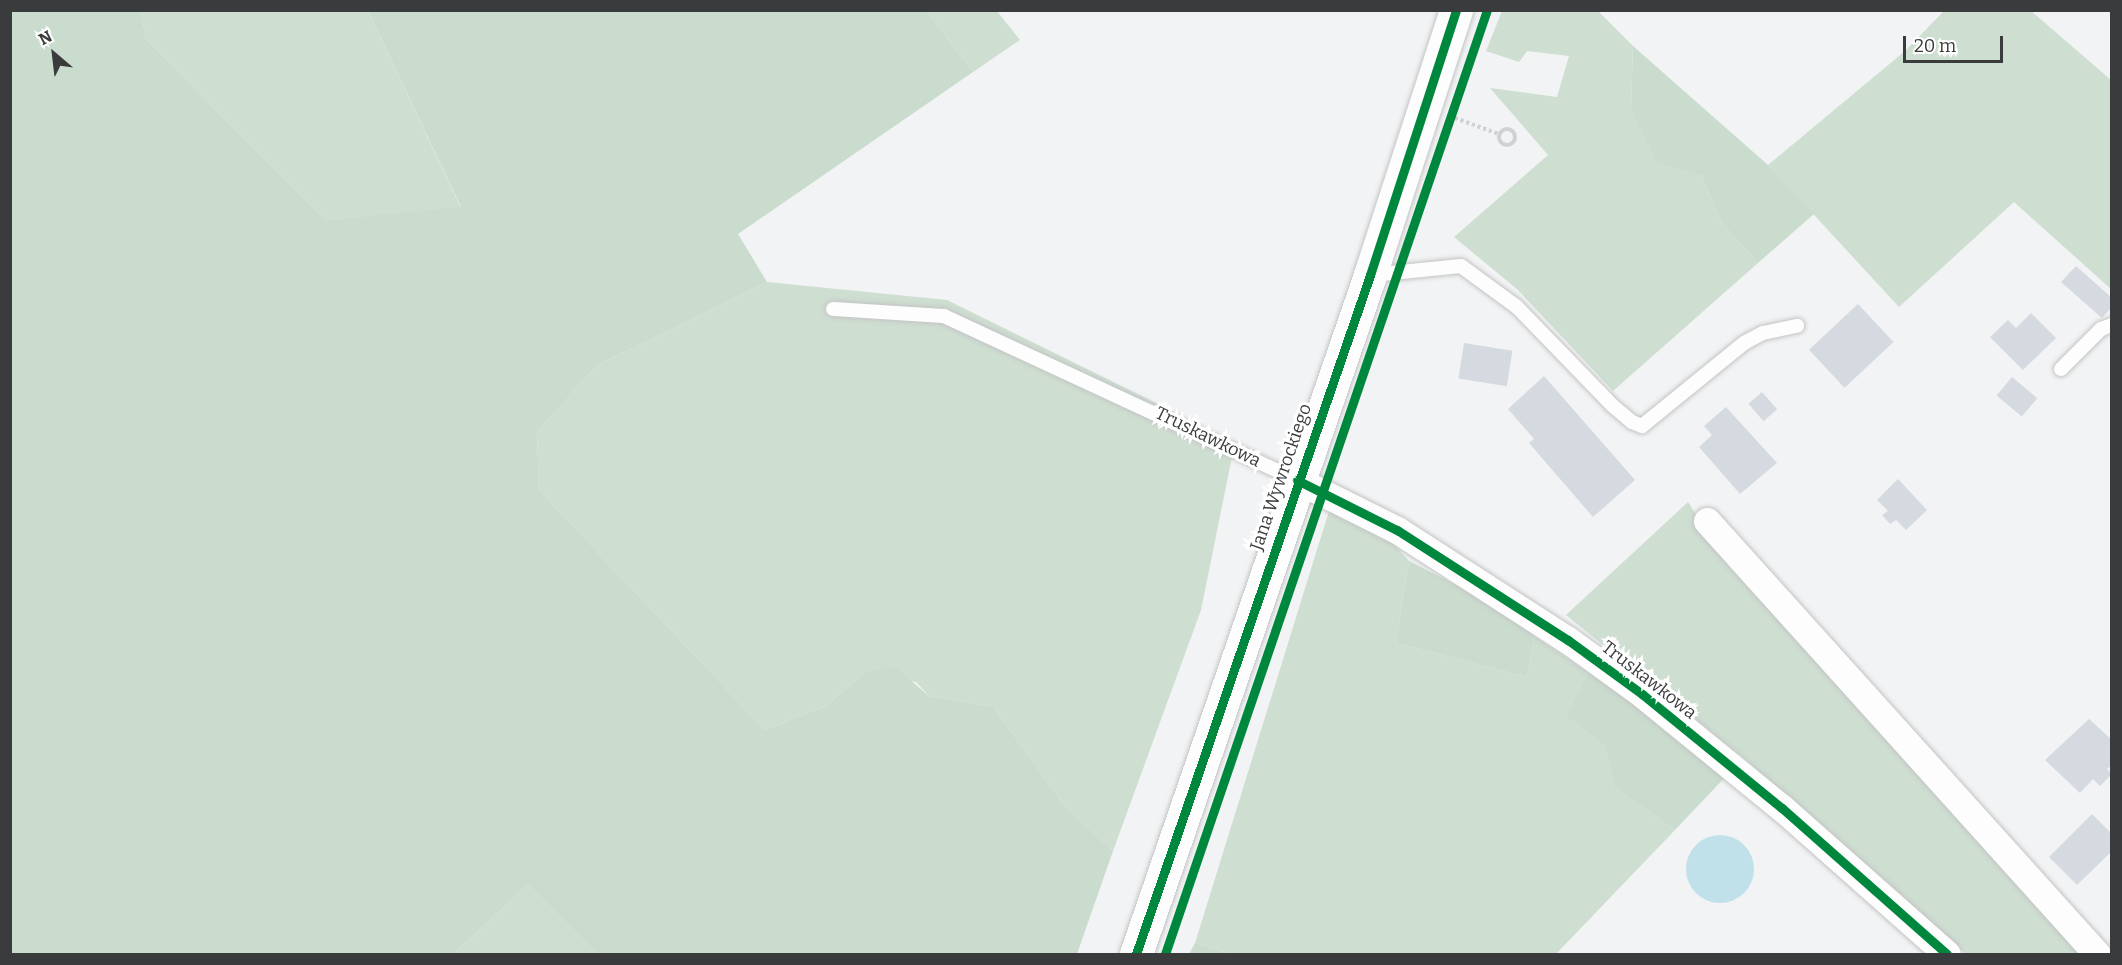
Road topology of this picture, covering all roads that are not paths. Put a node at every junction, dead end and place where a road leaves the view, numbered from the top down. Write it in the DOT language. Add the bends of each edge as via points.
graph roads {
  1 [pos="1456,10"];
  2 [pos="1370,275"];
  3 [pos="832,309"];
  4 [pos="2112,325"];
  5 [pos="1797,326"];
  6 [pos="2061,369"];
  7 [pos="1297,480"];
  8 [pos="1707,521"];
  9 [pos="1136,954"];
  10 [pos="1947,954"];
  11 [pos="2097,954"];
  1 -- 2 [label="street, Jana Wywrockiego"];
  2 -- 5 [label="lane" via="1461,266 1517,307 1614,406 1632,423 1642,426 1744,343 1763,333"];
  2 -- 7 [label="street, Jana Wywrockiego"];
  3 -- 7 [label="lane, Truskawkowa" via="944,316"];
  4 -- 6 [label="lane" via="2101,329"];
  7 -- 9 [label="street, Jana Wywrockiego"];
  7 -- 10 [label="street, Truskawkowa" via="1396,530 1576,645 1782,808"];
  8 -- 11 [label="street"];
}
